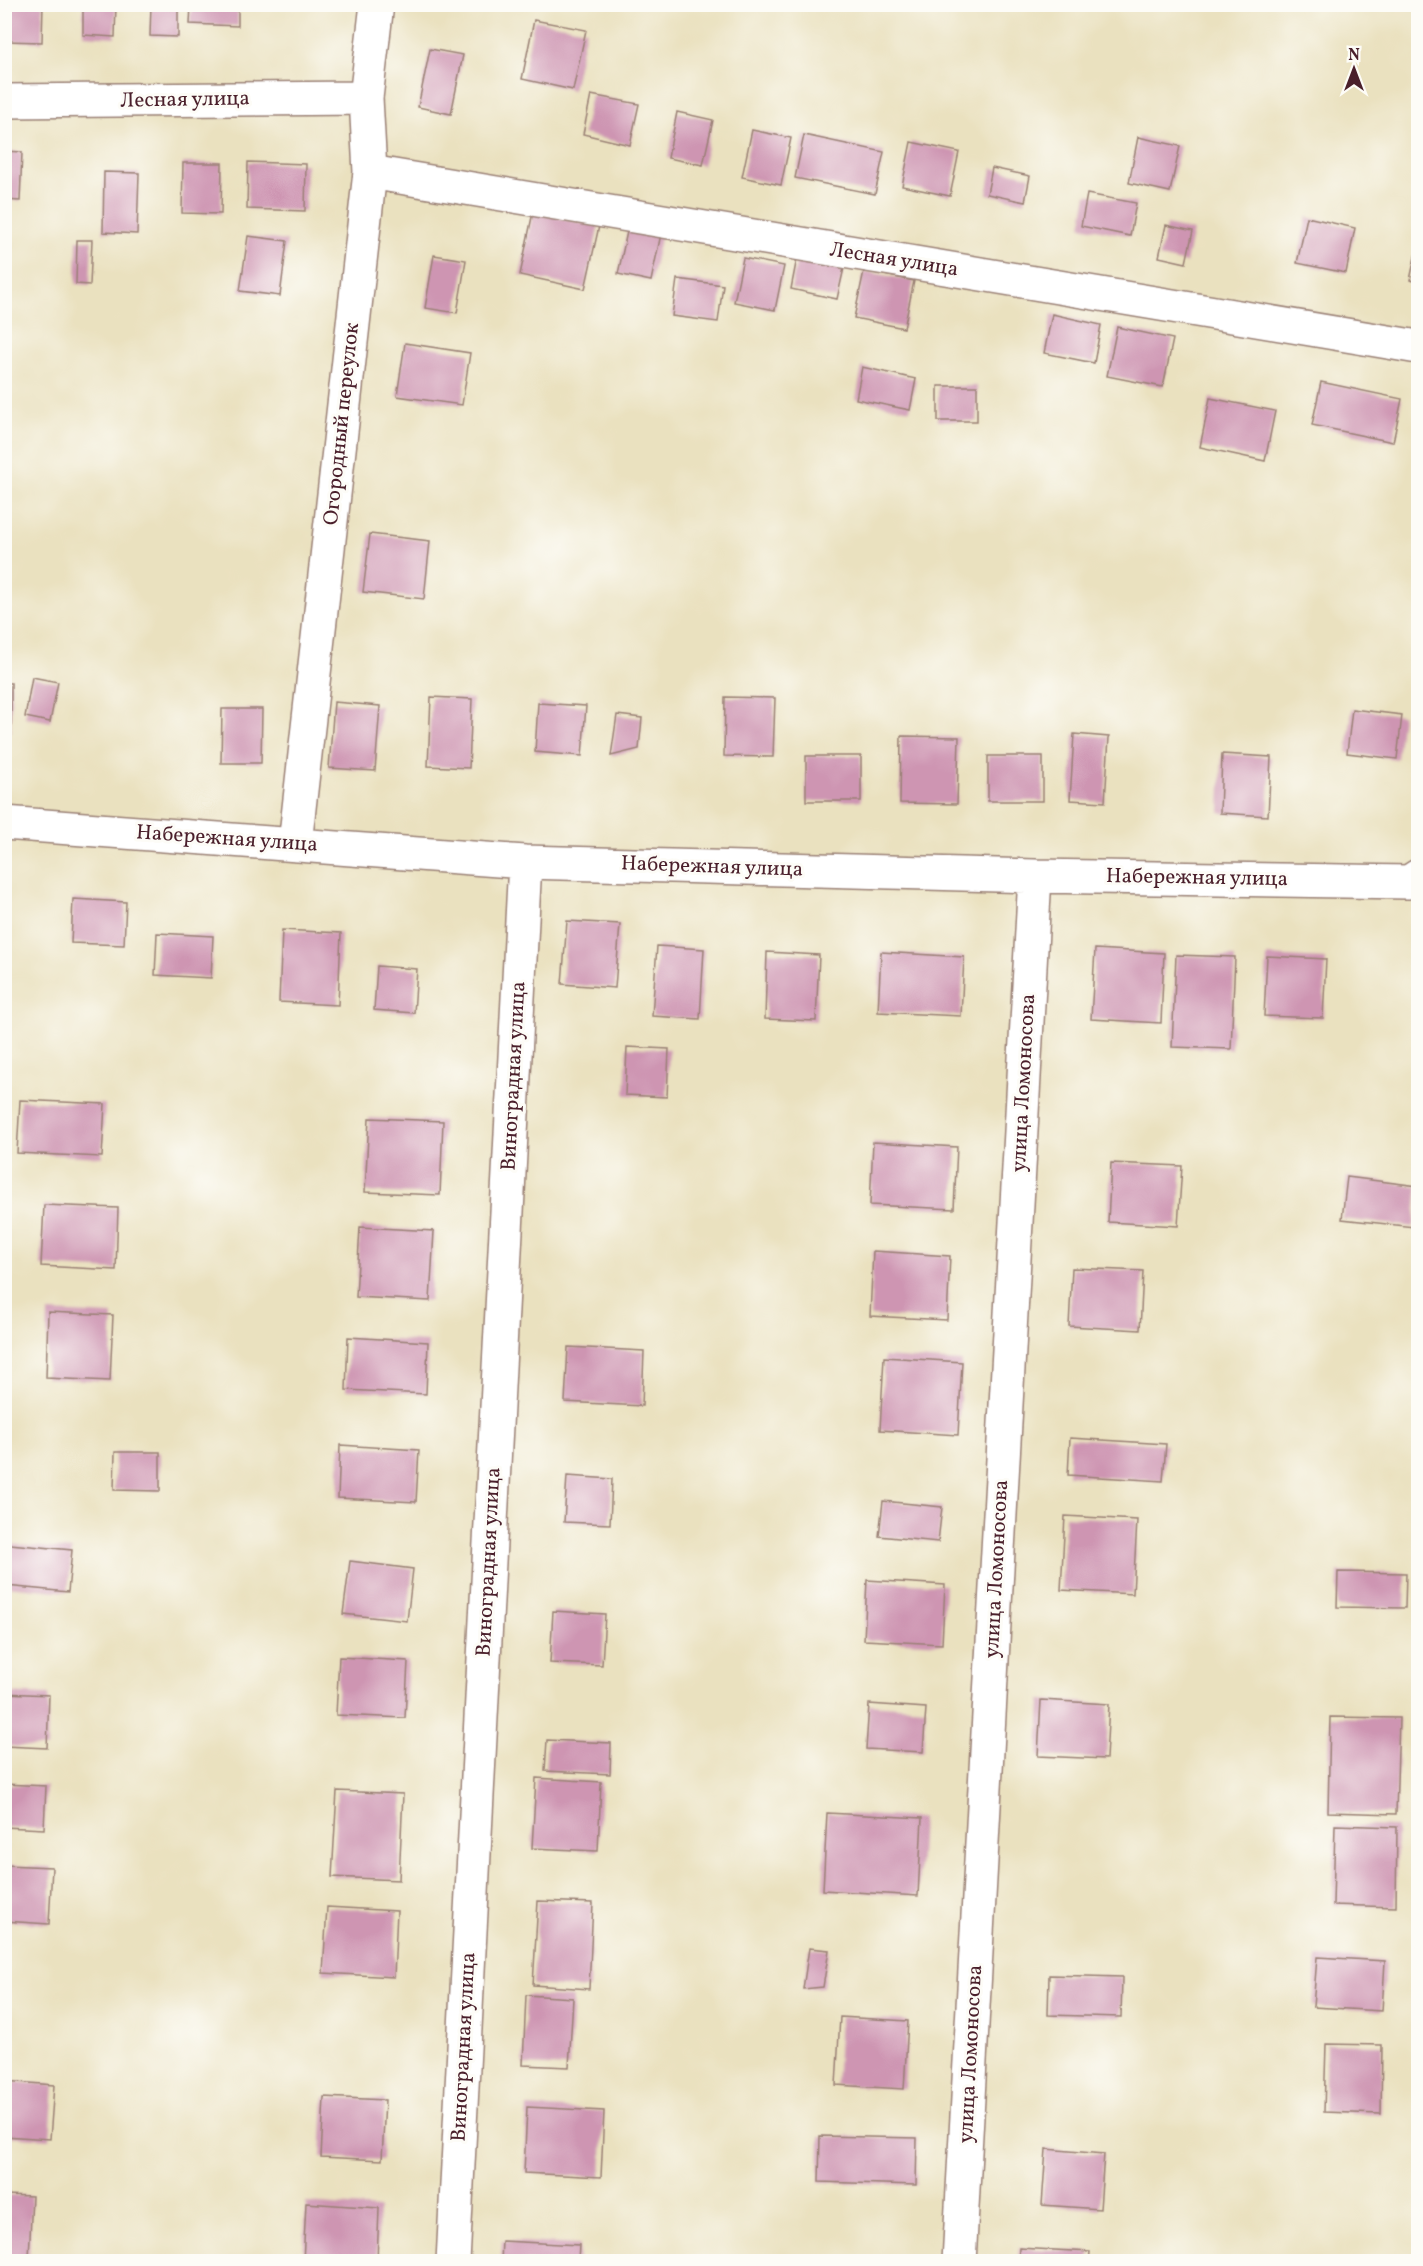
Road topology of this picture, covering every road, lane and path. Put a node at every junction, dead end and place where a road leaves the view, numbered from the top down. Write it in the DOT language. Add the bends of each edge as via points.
graph roads {
  1 [pos="377,4"];
  2 [pos="366,98"];
  3 [pos="4,101"];
  4 [pos="370,172"];
  5 [pos="1419,347"];
  6 [pos="4,823"];
  7 [pos="295,843"];
  8 [pos="525,862"];
  9 [pos="1035,876"];
  10 [pos="1415,886"];
  11 [pos="453,2262"];
  12 [pos="959,2262"];
  1 -- 2 [label="street, Огородный переулок"];
  2 -- 3 [label="street, Лесная улица"];
  2 -- 4 [label="street, Огородный переулок"];
  4 -- 5 [label="street, Лесная улица"];
  4 -- 7 [label="street, Огородный переулок"];
  6 -- 7 [label="street, Набережная улица"];
  7 -- 8 [label="street, Набережная улица"];
  8 -- 9 [label="street, Набережная улица"];
  8 -- 11 [label="street, Виноградная улица"];
  9 -- 10 [label="street, Набережная улица"];
  9 -- 12 [label="street, улица Ломоносова"];
}
